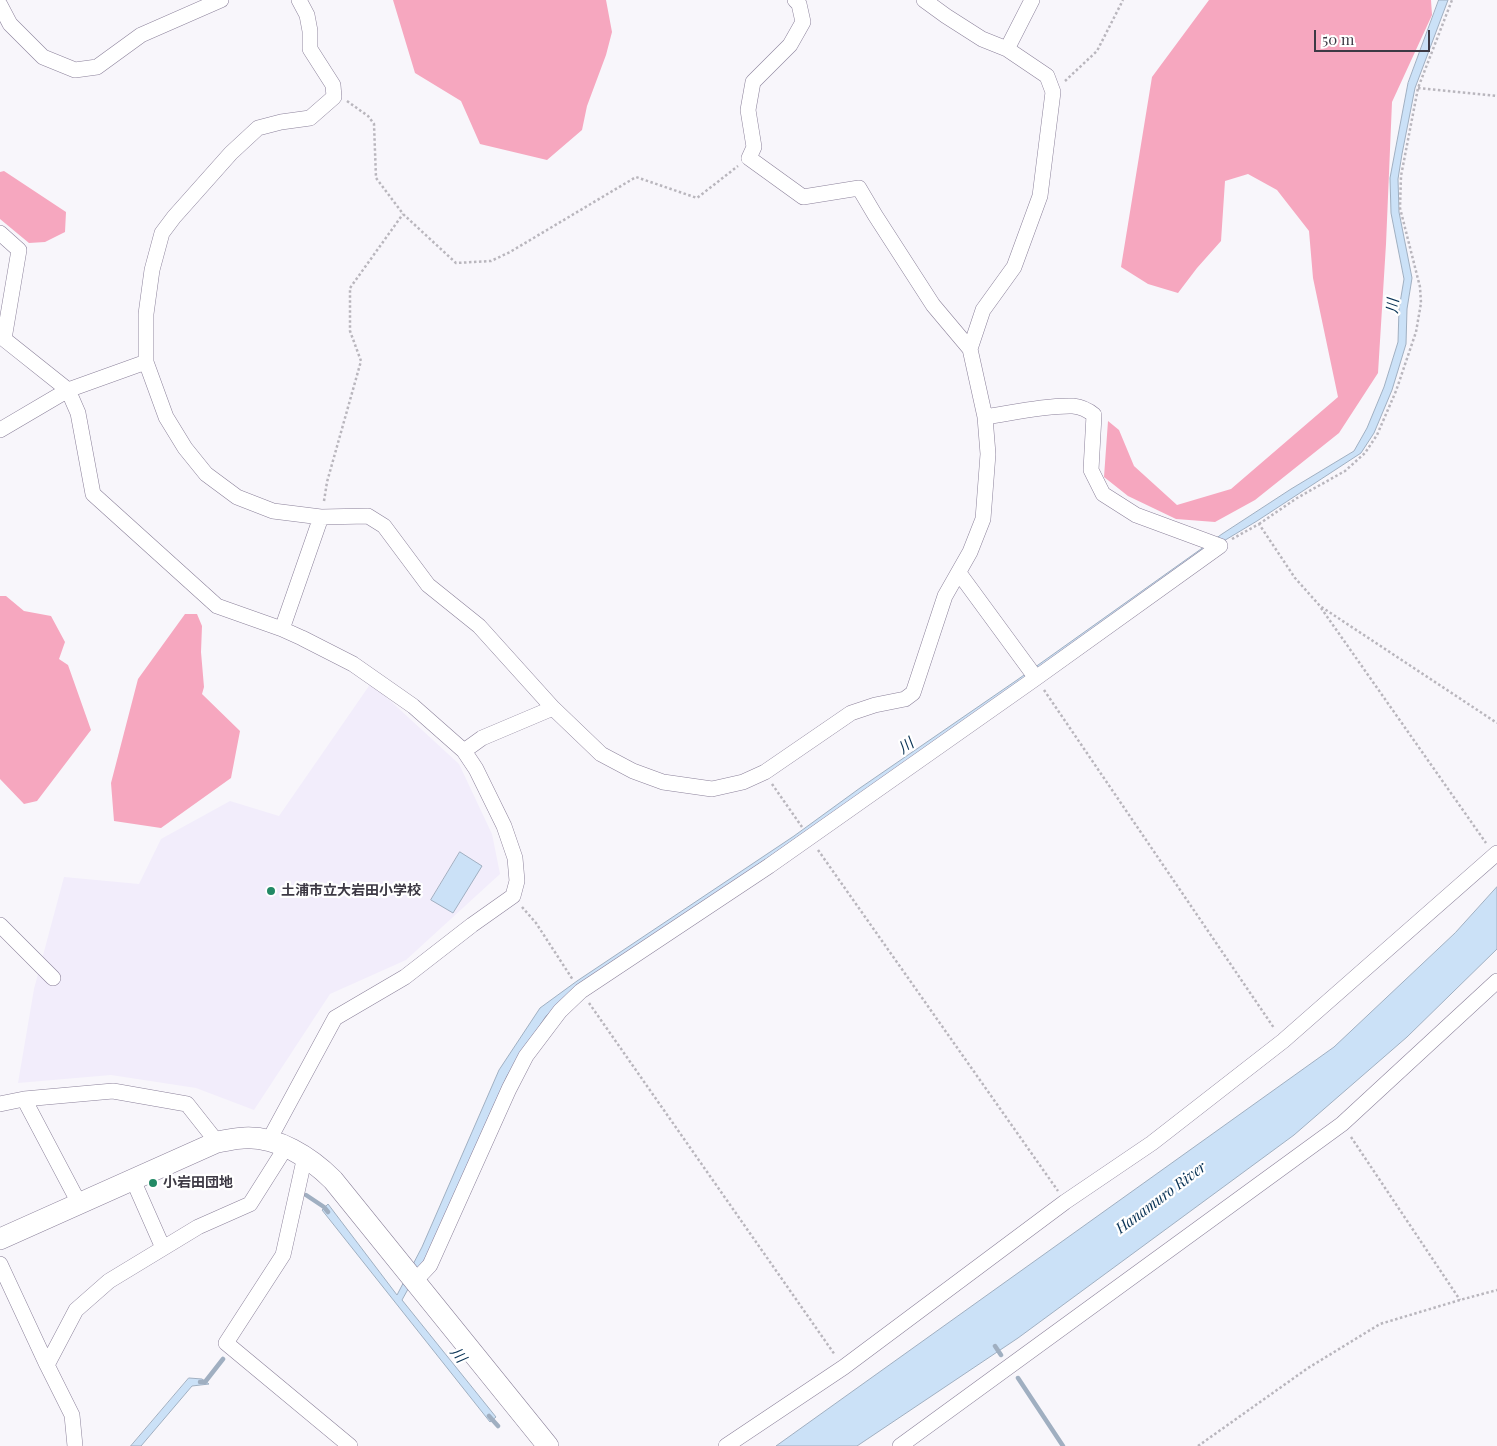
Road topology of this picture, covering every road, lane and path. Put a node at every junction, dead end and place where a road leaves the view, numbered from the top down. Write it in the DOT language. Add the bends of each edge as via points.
graph roads {
  1 [pos="221,0"];
  2 [pos="299,0"];
  3 [pos="795,0"];
  4 [pos="924,0"];
  5 [pos="1032,0"];
  6 [pos="1124,0"];
  7 [pos="1452,0"];
  8 [pos="0,5"];
  9 [pos="1008,48"];
  10 [pos="1418,88"];
  11 [pos="334,91"];
  12 [pos="1053,92"];
  13 [pos="1497,96"];
  14 [pos="749,158"];
  15 [pos="403,214"];
  16 [pos="0,233"];
  17 [pos="970,349"];
  18 [pos="146,362"];
  19 [pos="68,390"];
  20 [pos="984,417"];
  21 [pos="0,430"];
  22 [pos="321,517"];
  23 [pos="1259,524"];
  24 [pos="1220,546"];
  25 [pos="959,573"];
  26 [pos="1320,606"];
  27 [pos="282,629"];
  28 [pos="1036,678"];
  29 [pos="553,708"];
  30 [pos="1497,723"];
  31 [pos="464,751"];
  32 [pos="765,772"];
  33 [pos="809,838"];
  34 [pos="1496,855"];
  35 [pos="513,896"];
  36 [pos="0,925"];
  37 [pos="53,978"];
  38 [pos="1497,981"];
  39 [pos="581,991"];
  40 [pos="1283,1041"];
  41 [pos="24,1098"];
  42 [pos="0,1104"];
  43 [pos="1342,1124"];
  44 [pos="217,1142"];
  45 [pos="286,1148"];
  46 [pos="133,1180"];
  47 [pos="1065,1202"];
  48 [pos="80,1204"];
  49 [pos="0,1239"];
  50 [pos="163,1248"];
  51 [pos="0,1264"];
  52 [pos="415,1281"];
  53 [pos="1497,1290"];
  54 [pos="1460,1300"];
  55 [pos="46,1365"];
  56 [pos="844,1367"];
  57 [pos="75,1446"];
  58 [pos="350,1446"];
  59 [pos="548,1446"];
  60 [pos="726,1446"];
  61 [pos="900,1446"];
  62 [pos="1198,1446"];
  1 -- 8 [label="street" via="141,35 97,66 75,70 43,57 10,24"];
  2 -- 11 [label="street" via="307,15 310,49"];
  3 -- 14 [label="street" via="803,22 790,45 753,82 748,110 754,147"];
  4 -- 9 [label="street" via="982,39"];
  5 -- 9 [label="street"];
  6 -- 12 [label="path" via="1097,51"];
  7 -- 10 [label="path"];
  9 -- 12 [label="street" via="1047,76"];
  10 -- 13 [label="path"];
  10 -- 23 [label="path" via="1401,176 1400,208 1420,286 1421,303 1416,332 1396,391 1377,435 1365,453 1345,471"];
  11 -- 15 [label="path" via="374,124 376,178"];
  11 -- 18 [label="street" via="334,97 310,118 258,128 231,153 162,233 152,270 146,314"];
  12 -- 17 [label="street" via="1040,196 1014,267 983,310"];
  14 -- 15 [label="path" via="697,198 636,177 491,261 456,263"];
  14 -- 17 [label="street" via="803,197 859,188 933,305"];
  15 -- 22 [label="path" via="350,288 350,331 361,361 327,482"];
  16 -- 19 [label="street" via="19,250 4,340"];
  17 -- 20 [label="street"];
  18 -- 19 [label="street"];
  18 -- 22 [label="street" via="166,417 206,474 237,497 273,512"];
  19 -- 21 [label="street"];
  19 -- 27 [label="street" via="78,413 93,494 217,606"];
  20 -- 24 [label="street" via="1074,406 1088,410 1094,415 1091,470 1102,494 1136,515"];
  20 -- 25 [label="street" via="988,454 983,519"];
  22 -- 27 [label="street"];
  22 -- 29 [label="street" via="368,516 384,526 428,585 479,626"];
  23 -- 24 [label="path"];
  23 -- 26 [label="path" via="1295,578"];
  24 -- 28 [label="street"];
  25 -- 28 [label="street"];
  25 -- 32 [label="street" via="945,596 913,693 905,700 851,713"];
  26 -- 30 [label="path"];
  26 -- 34 [label="path"];
  27 -- 31 [label="street" via="353,664 413,706"];
  28 -- 33 [label="street"];
  28 -- 40 [label="path"];
  29 -- 31 [label="street" via="482,738"];
  29 -- 32 [label="street" via="601,754 663,782 712,789 743,782"];
  31 -- 35 [label="street" via="504,826 515,858 517,881"];
  32 -- 33 [label="path"];
  33 -- 39 [label="street"];
  33 -- 47 [label="path"];
  34 -- 40 [label="street"];
  35 -- 39 [label="path" via="536,923"];
  35 -- 45 [label="street" via="405,977 335,1018"];
  36 -- 37 [label="street"];
  38 -- 43 [label="street"];
  39 -- 52 [label="street" via="560,1011 526,1056 430,1265"];
  39 -- 56 [label="path"];
  40 -- 47 [label="street" via="1152,1143"];
  41 -- 42 [label="street"];
  41 -- 44 [label="street" via="113,1091 187,1104"];
  41 -- 48 [label="street"];
  43 -- 54 [label="path"];
  43 -- 61 [label="street"];
  44 -- 45 [label="street" via="245,1138"];
  44 -- 46 [label="street"];
  45 -- 50 [label="street" via="250,1204 198,1227"];
  45 -- 52 [label="street" via="319,1166 333,1180"];
  45 -- 58 [label="street" via="283,1255 226,1343"];
  46 -- 48 [label="street"];
  46 -- 50 [label="street"];
  47 -- 56 [label="street"];
  48 -- 49 [label="street"];
  50 -- 55 [label="street" via="109,1281 76,1310"];
  51 -- 55 [label="street"];
  52 -- 59 [label="street"];
  53 -- 54 [label="path"];
  54 -- 62 [label="path" via="1380,1324 1308,1368"];
  55 -- 57 [label="street" via="72,1414"];
  56 -- 60 [label="street"];
}
